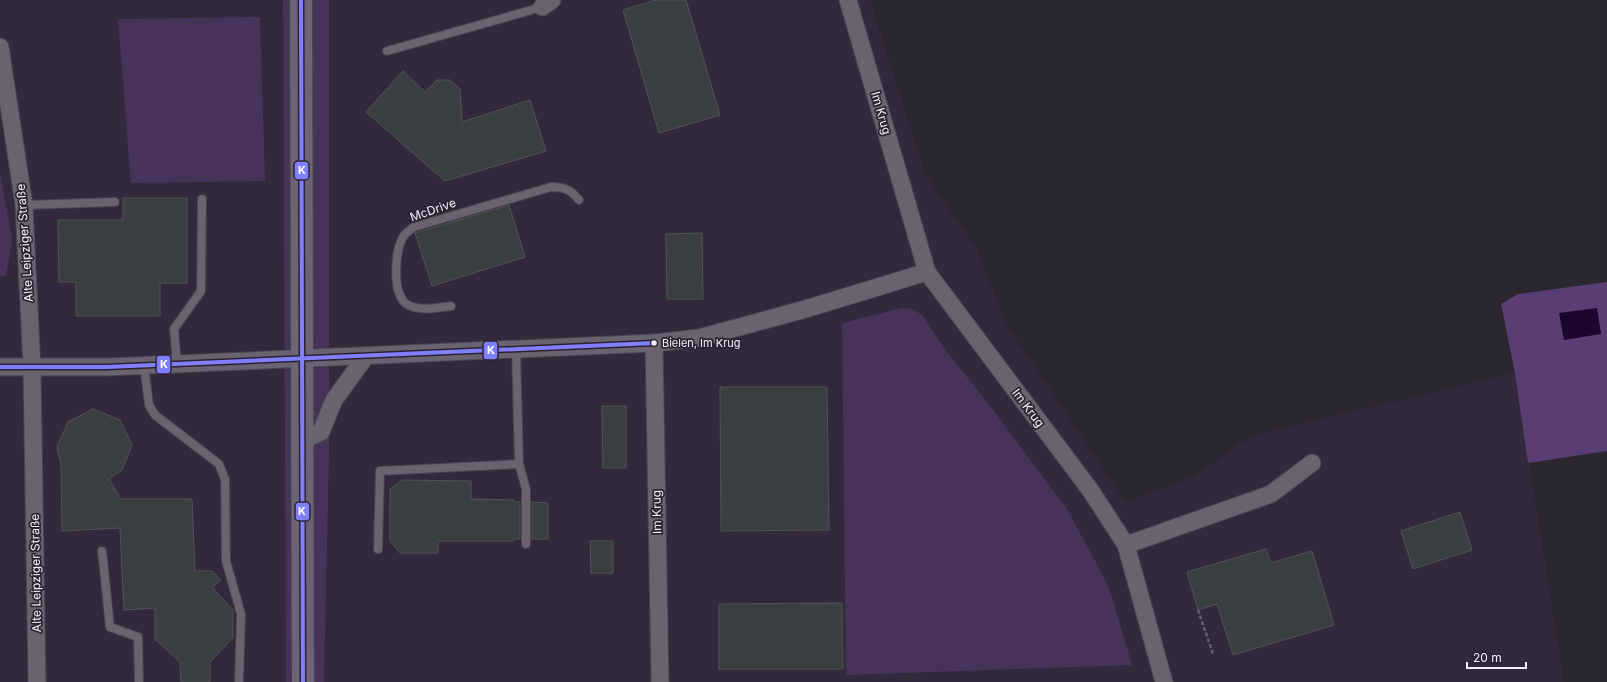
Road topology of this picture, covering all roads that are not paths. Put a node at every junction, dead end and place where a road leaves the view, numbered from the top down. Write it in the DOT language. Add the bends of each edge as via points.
graph roads {
  1 [pos="300,0"];
  2 [pos="848,0"];
  3 [pos="547,3"];
  4 [pos="0,47"];
  5 [pos="387,51"];
  6 [pos="202,199"];
  7 [pos="579,200"];
  8 [pos="115,202"];
  9 [pos="24,205"];
  10 [pos="927,272"];
  11 [pos="451,306"];
  12 [pos="654,343"];
  13 [pos="516,348"];
  14 [pos="366,356"];
  15 [pos="302,359"];
  16 [pos="177,363"];
  17 [pos="144,365"];
  18 [pos="0,367"];
  19 [pos="32,368"];
  20 [pos="303,440"];
  21 [pos="1312,463"];
  22 [pos="519,464"];
  23 [pos="526,544"];
  24 [pos="1126,545"];
  25 [pos="378,549"];
  26 [pos="102,551"];
  27 [pos="38,682"];
  28 [pos="139,682"];
  29 [pos="239,682"];
  30 [pos="303,682"];
  31 [pos="660,682"];
  32 [pos="1164,682"];
  1 -- 15 [label="main road"];
  2 -- 10 [label="street, Im Krug"];
  3 -- 5 [label="lane"];
  4 -- 9 [label="street, Alte Leipziger Straße"];
  6 -- 16 [label="lane" via="201,291 174,329"];
  7 -- 11 [label="lane, McDrive" via="572,191 563,187 538,189 414,227 404,236 398,248 396,285 400,295 406,303 414,307"];
  8 -- 9 [label="lane"];
  9 -- 19 [label="street, Alte Leipziger Straße"];
  10 -- 12 [label="street" via="699,338"];
  10 -- 24 [label="street, Im Krug" via="1090,491"];
  12 -- 13 [label="street"];
  12 -- 31 [label="street, Im Krug"];
  13 -- 14 [label="street"];
  13 -- 22 [label="lane"];
  14 -- 15 [label="street"];
  14 -- 20 [label="street" via="334,400 321,432"];
  15 -- 16 [label="street"];
  15 -- 20 [label="main road"];
  16 -- 17 [label="street"];
  17 -- 19 [label="street"];
  17 -- 29 [label="lane" via="149,405 155,415 219,464 225,479 226,561 241,614"];
  18 -- 19 [label="street"];
  19 -- 27 [label="street, Alte Leipziger Straße"];
  20 -- 30 [label="main road"];
  21 -- 24 [label="street" via="1271,494"];
  22 -- 23 [label="lane" via="526,489"];
  22 -- 25 [label="lane" via="380,471"];
  24 -- 32 [label="street, Im Krug"];
  26 -- 28 [label="lane" via="110,627 138,637"];
}
